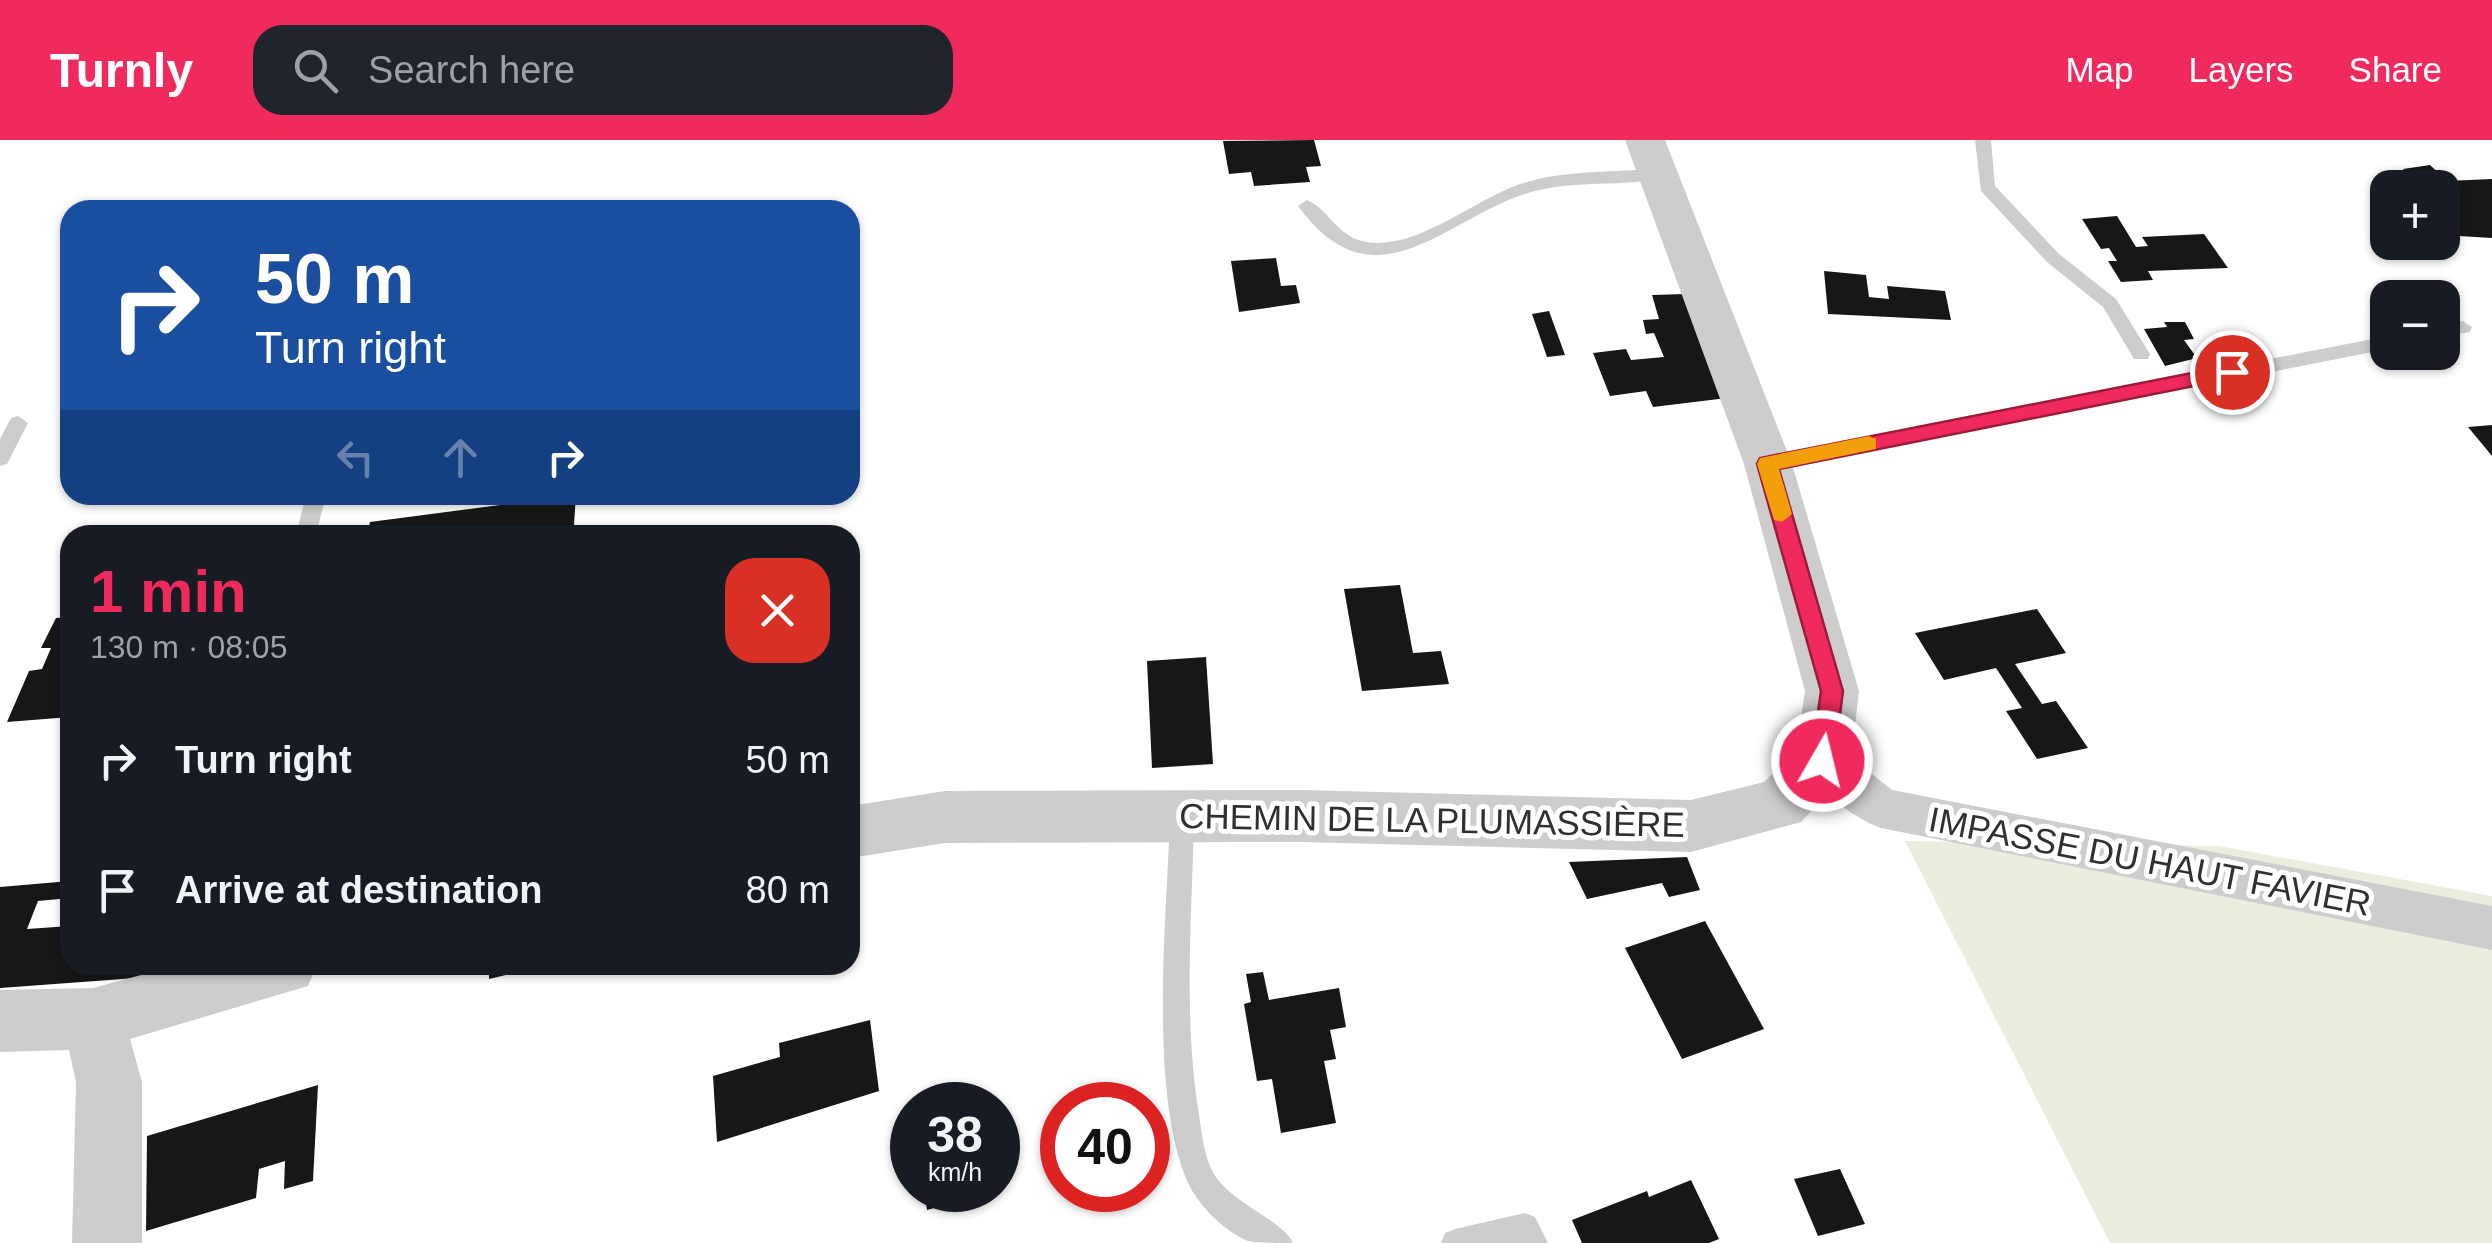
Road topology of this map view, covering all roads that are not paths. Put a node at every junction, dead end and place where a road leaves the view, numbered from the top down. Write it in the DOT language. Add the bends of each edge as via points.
graph roads {
  1 [pos="1983,140"];
  2 [pos="1652,157"];
  3 [pos="1306,206"];
  4 [pos="2463,327"];
  5 [pos="2460,328"];
  6 [pos="2370,346"];
  7 [pos="2141,354"];
  8 [pos="18,423"];
  9 [pos="0,459"];
  10 [pos="1768,464"];
  11 [pos="1822,761"];
  12 [pos="1182,816"];
  13 [pos="860,830"];
  14 [pos="2492,928"];
  15 [pos="215,975"];
  16 [pos="187,979"];
  17 [pos="93,1019"];
  18 [pos="0,1021"];
  19 [pos="107,1243"];
  20 [pos="1279,1243"];
  21 [pos="1455,1243"];
  22 [pos="1534,1243"];
  1 -- 7 [label="lane" via="1986,187 2053,258 2110,303"];
  2 -- 3 [label="lane" via="1524,187 1407,244 1347,246 1325,234"];
  2 -- 10 [label="street"];
  4 -- 5 [label="lane"];
  6 -- 10 [label="lane"];
  8 -- 9 [label="lane"];
  10 -- 11 [label="street" via="1832,691"];
  11 -- 12 [label="street, CHEMIN DE LA PLUMASSIÈRE" via="1781,804 1691,826"];
  11 -- 14 [label="street, IMPASSE DU HAUT FAVIER" via="1881,808"];
  12 -- 13 [label="street, CHEMIN DE LA PLUMASSIÈRE" via="945,817"];
  12 -- 20 [label="lane" via="1180,1088 1200,1179 1253,1232"];
  15 -- 16 [label="street"];
  16 -- 17 [label="street"];
  17 -- 18 [label="street"];
  17 -- 19 [label="street" via="109,1082"];
  21 -- 22 [label="lane" via="1525,1227"];
}
